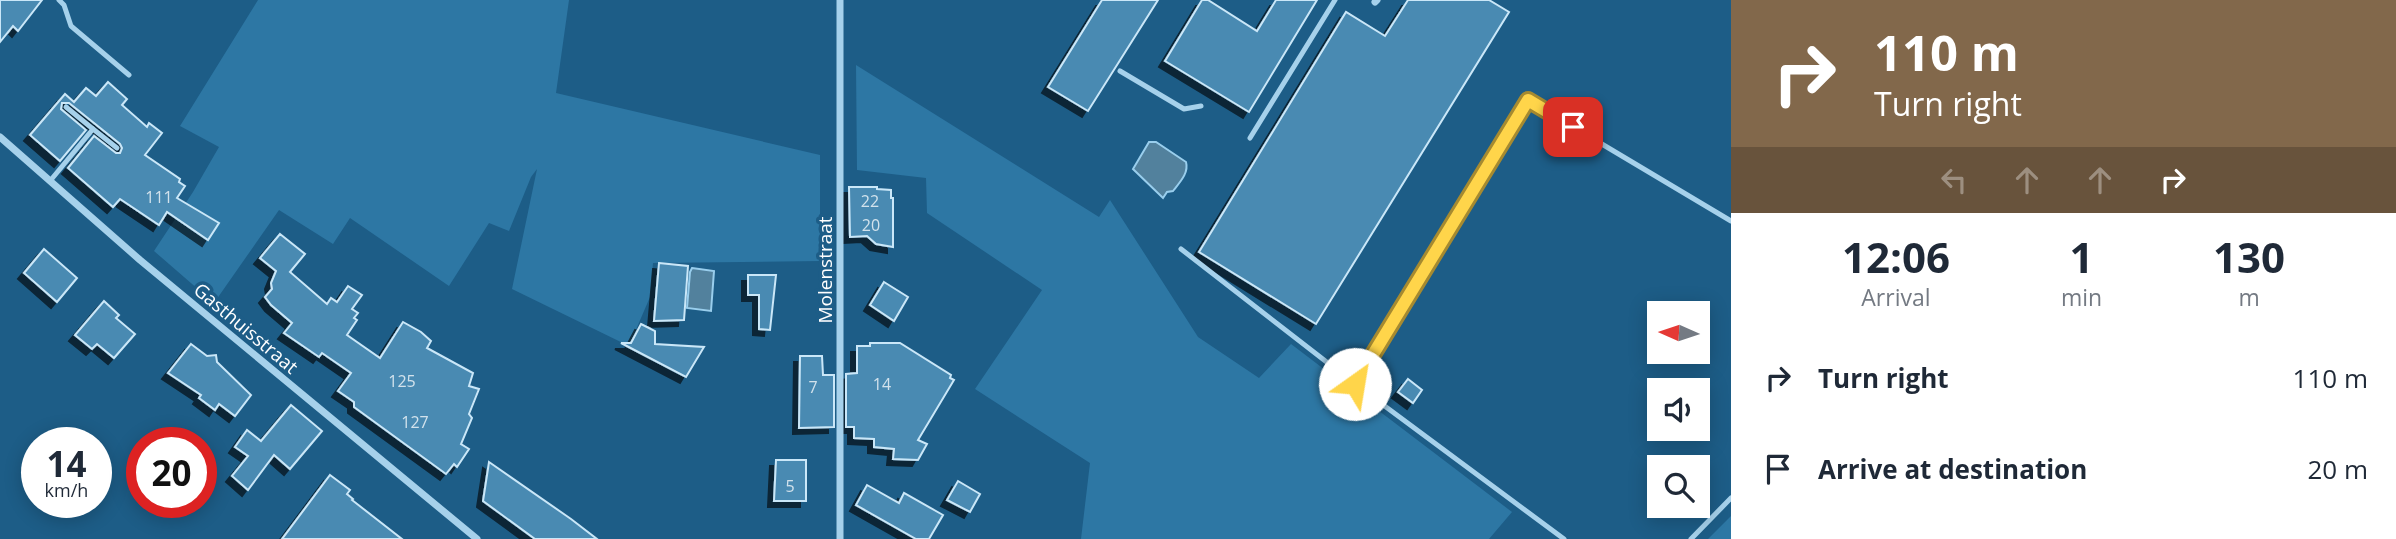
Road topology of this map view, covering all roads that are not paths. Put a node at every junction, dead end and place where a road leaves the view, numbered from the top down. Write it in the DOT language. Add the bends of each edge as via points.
graph roads {
  1 [pos="59,0"];
  2 [pos="840,0"];
  3 [pos="1335,0"];
  4 [pos="1120,71"];
  5 [pos="129,75"];
  6 [pos="1201,106"];
  7 [pos="66,107"];
  8 [pos="93,129"];
  9 [pos="0,137"];
  10 [pos="1250,138"];
  11 [pos="117,148"];
  12 [pos="50,181"];
  13 [pos="1731,221"];
  14 [pos="1181,249"];
  15 [pos="1355,384"];
  16 [pos="1731,498"];
  17 [pos="477,539"];
  18 [pos="840,539"];
  19 [pos="1564,539"];
  20 [pos="1691,539"];
  1 -- 5 [label="lane" via="71,26"];
  2 -- 18 [label="street, Molenstraat"];
  3 -- 10 [label="lane"];
  4 -- 6 [label="lane" via="1184,109"];
  7 -- 8 [label="lane"];
  8 -- 11 [label="lane"];
  8 -- 12 [label="lane"];
  9 -- 12 [label="street, Gasthuisstraat"];
  12 -- 17 [label="street, Gasthuisstraat"];
  13 -- 15 [label="lane" via="1528,100"];
  14 -- 15 [label="lane"];
  15 -- 19 [label="lane"];
  16 -- 20 [label="lane"];
}
